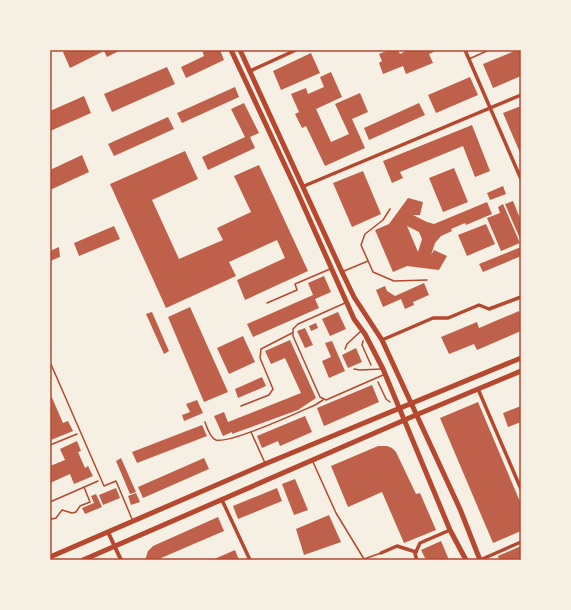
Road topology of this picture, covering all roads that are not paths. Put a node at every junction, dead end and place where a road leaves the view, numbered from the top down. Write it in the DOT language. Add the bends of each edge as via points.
graph roads {
  1 [pos="231,50"];
  2 [pos="240,50"];
  3 [pos="296,50"];
  4 [pos="465,50"];
  5 [pos="489,50"];
  6 [pos="469,59"];
  7 [pos="250,71"];
  8 [pos="243,74"];
  9 [pos="521,95"];
  10 [pos="490,108"];
  11 [pos="521,179"];
  12 [pos="304,186"];
  13 [pos="296,189"];
  14 [pos="390,210"];
  15 [pos="368,260"];
  16 [pos="332,268"];
  17 [pos="342,272"];
  18 [pos="427,280"];
  19 [pos="521,297"];
  20 [pos="267,303"];
  21 [pos="347,303"];
  22 [pos="362,330"];
  23 [pos="292,333"];
  24 [pos="382,340"];
  25 [pos="346,349"];
  26 [pos="521,358"];
  27 [pos="50,363"];
  28 [pos="354,369"];
  29 [pos="521,371"];
  30 [pos="384,372"];
  31 [pos="478,389"];
  32 [pos="323,400"];
  33 [pos="410,404"];
  34 [pos="241,406"];
  35 [pos="399,408"];
  36 [pos="416,415"];
  37 [pos="405,420"];
  38 [pos="205,422"];
  39 [pos="251,432"];
  40 [pos="312,461"];
  41 [pos="265,464"];
  42 [pos="521,488"];
  43 [pos="222,500"];
  44 [pos="133,521"];
  45 [pos="450,530"];
  46 [pos="108,532"];
  47 [pos="521,542"];
  48 [pos="115,546"];
  49 [pos="381,552"];
  50 [pos="416,552"];
  51 [pos="50,557"];
  52 [pos="83,560"];
  53 [pos="121,560"];
  54 [pos="250,560"];
  55 [pos="418,560"];
  56 [pos="466,560"];
  57 [pos="480,560"];
  1 -- 8 [label="main road"];
  2 -- 7 [label="main road"];
  3 -- 7 [label="street"];
  4 -- 6 [label="street"];
  5 -- 6 [label="lane"];
  6 -- 10 [label="street"];
  7 -- 8 [label="main road"];
  7 -- 12 [label="main road"];
  8 -- 13 [label="main road"];
  9 -- 10 [label="street"];
  10 -- 11 [label="street"];
  10 -- 12 [label="street"];
  12 -- 13 [label="main road"];
  12 -- 17 [label="main road"];
  13 -- 16 [label="main road"];
  14 -- 15 [label="lane" via="384,220 365,234 362,245"];
  15 -- 17 [label="lane"];
  15 -- 18 [label="lane" via="373,272 394,281"];
  16 -- 20 [label="lane" via="295,284 297,290"];
  16 -- 21 [label="main road"];
  17 -- 24 [label="main road"];
  19 -- 24 [label="street" via="489,310 479,305 448,318 433,318"];
  21 -- 22 [label="main road"];
  21 -- 23 [label="lane" via="298,324"];
  22 -- 25 [label="lane"];
  22 -- 30 [label="main road"];
  23 -- 32 [label="lane"];
  23 -- 34 [label="lane" via="260,349 260,358 273,389 269,394"];
  24 -- 33 [label="main road"];
  26 -- 33 [label="main road"];
  27 -- 44 [label="lane" via="104,486 116,481"];
  28 -- 30 [label="lane"];
  29 -- 31 [label="main road"];
  30 -- 32 [label="lane"];
  30 -- 35 [label="main road"];
  31 -- 36 [label="main road"];
  31 -- 42 [label="street"];
  32 -- 39 [label="lane"];
  33 -- 35 [label="main road"];
  33 -- 36 [label="main road"];
  35 -- 37 [label="main road"];
  35 -- 41 [label="main road"];
  36 -- 37 [label="main road"];
  36 -- 57 [label="main road"];
  37 -- 40 [label="main road"];
  37 -- 45 [label="main road"];
  38 -- 39 [label="lane" via="216,440"];
  39 -- 41 [label="lane"];
  40 -- 43 [label="main road"];
  40 -- 49 [label="lane" via="336,513 364,559"];
  41 -- 44 [label="main road"];
  43 -- 48 [label="main road"];
  43 -- 54 [label="street"];
  44 -- 46 [label="main road"];
  45 -- 50 [label="street" via="420,543"];
  45 -- 56 [label="main road"];
  46 -- 48 [label="street"];
  46 -- 51 [label="main road"];
  47 -- 57 [label="street"];
  48 -- 52 [label="main road"];
  48 -- 53 [label="street"];
  49 -- 50 [label="street" via="397,546"];
  50 -- 55 [label="street"];
}
